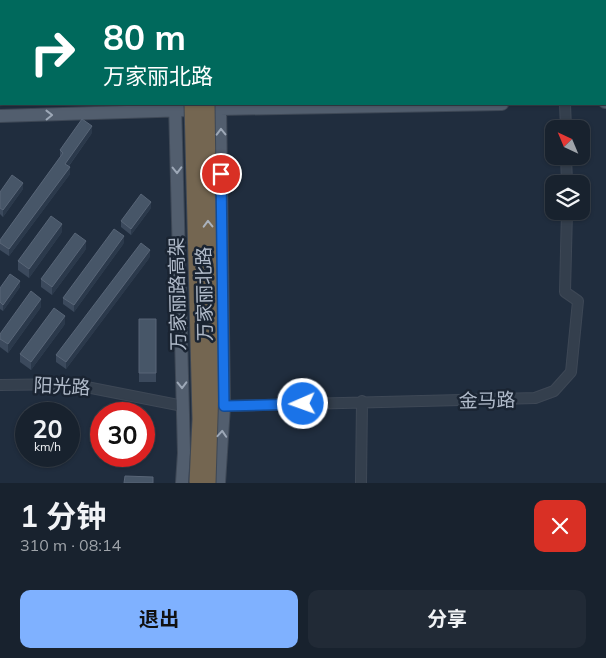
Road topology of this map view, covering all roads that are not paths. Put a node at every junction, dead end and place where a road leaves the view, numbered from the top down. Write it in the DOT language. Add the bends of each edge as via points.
graph roads {
  1 [pos="192,105"];
  2 [pos="216,105"];
  3 [pos="565,105"];
  4 [pos="175,108"];
  5 [pos="0,116"];
  6 [pos="566,120"];
  7 [pos="567,220"];
  8 [pos="0,385"];
  9 [pos="362,401"];
  10 [pos="182,406"];
  11 [pos="224,406"];
  12 [pos="182,483"];
  13 [pos="197,483"];
  14 [pos="208,483"];
  15 [pos="219,483"];
  16 [pos="361,483"];
  1 -- 13 [label="highway, 万家丽路高架, bridge" via="200,419"];
  2 -- 4 [label="main road"];
  11 -- 2 [label="main road, 万家丽北路, one-way"];
  14 -- 2 [label="highway, 万家丽路高架, one-way, bridge"];
  3 -- 6 [label="street"];
  5 -- 4 [label="main road, one-way"];
  4 -- 10 [label="main road, 万家丽北路, one-way"];
  7 -- 9 [label="street, 金马路" via="565,292 578,301 570,372 554,391 536,398"];
  8 -- 10 [label="street, 阳光路" via="71,384"];
  9 -- 11 [label="street, 金马路"];
  9 -- 16 [label="street"];
  10 -- 12 [label="main road, 万家丽北路"];
  15 -- 11 [label="main road, 万家丽北路, one-way"];
}
